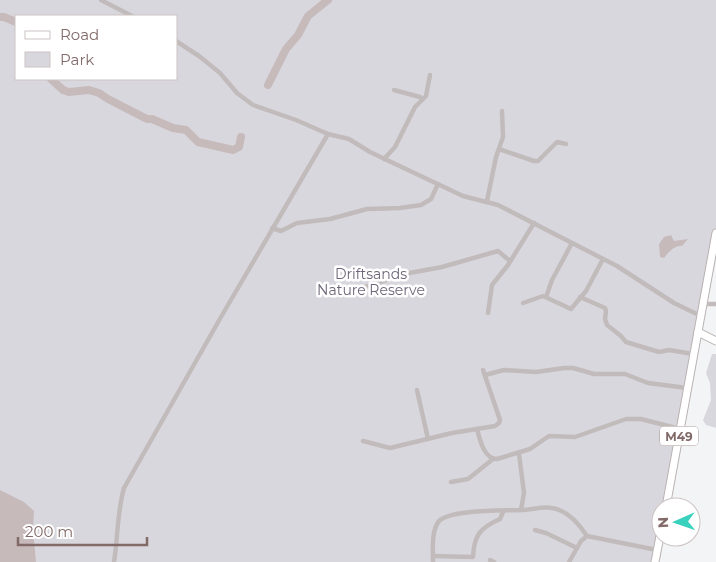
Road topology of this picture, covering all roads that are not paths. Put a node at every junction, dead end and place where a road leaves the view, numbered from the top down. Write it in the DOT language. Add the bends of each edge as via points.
graph roads {
  1 [pos="101,0"];
  2 [pos="130,15"];
  3 [pos="178,42"];
  4 [pos="430,75"];
  5 [pos="394,90"];
  6 [pos="422,99"];
  7 [pos="502,111"];
  8 [pos="328,134"];
  9 [pos="566,144"];
  10 [pos="499,149"];
  11 [pos="384,159"];
  12 [pos="438,184"];
  13 [pos="487,201"];
  14 [pos="534,223"];
  15 [pos="272,228"];
  16 [pos="716,233"];
  17 [pos="572,243"];
  18 [pos="604,259"];
  19 [pos="510,261"];
  20 [pos="337,292"];
  21 [pos="546,297"];
  22 [pos="580,297"];
  23 [pos="523,303"];
  24 [pos="703,304"];
  25 [pos="716,304"];
  26 [pos="488,313"];
  27 [pos="701,316"];
  28 [pos="698,332"];
  29 [pos="716,341"];
  30 [pos="693,354"];
  31 [pos="687,388"];
  32 [pos="417,390"];
  33 [pos="477,429"];
  34 [pos="680,429"];
  35 [pos="428,438"];
  36 [pos="363,441"];
  37 [pos="519,454"];
  38 [pos="493,459"];
  39 [pos="451,482"];
  40 [pos="668,497"];
  41 [pos="520,510"];
  42 [pos="503,512"];
  43 [pos="535,530"];
  44 [pos="587,536"];
  45 [pos="658,547"];
  46 [pos="577,548"];
  47 [pos="657,550"];
  48 [pos="433,556"];
  49 [pos="114,562"];
  50 [pos="433,562"];
  51 [pos="569,562"];
  52 [pos="655,562"];
  1 -- 2 [label="street"];
  3 -- 8 [label="street" via="220,73 247,101"];
  4 -- 6 [label="street" via="426,96"];
  5 -- 6 [label="street"];
  6 -- 11 [label="street" via="395,147"];
  7 -- 10 [label="street" via="503,133"];
  8 -- 11 [label="street" via="349,139"];
  8 -- 15 [label="street"];
  9 -- 10 [label="street" via="557,142 538,161"];
  10 -- 13 [label="street"];
  11 -- 12 [label="street"];
  12 -- 13 [label="street" via="463,196"];
  12 -- 15 [label="street" via="431,199 421,205 367,209 330,220 297,223 281,231"];
  13 -- 14 [label="street"];
  14 -- 17 [label="street"];
  14 -- 19 [label="street"];
  15 -- 49 [label="street" via="124,488"];
  16 -- 24 [label="main road, M49"];
  17 -- 18 [label="street"];
  17 -- 21 [label="street"];
  18 -- 22 [label="street"];
  18 -- 27 [label="street"];
  19 -- 20 [label="street" via="498,251 449,266 404,274 357,290"];
  19 -- 26 [label="street" via="492,285"];
  21 -- 22 [label="street" via="571,309"];
  21 -- 23 [label="street"];
  22 -- 30 [label="street" via="605,308 607,325 626,342 659,352 669,350"];
  24 -- 25 [label="street"];
  24 -- 27 [label="main road, M49"];
  27 -- 28 [label="main road, M49"];
  28 -- 29 [label="main road"];
  28 -- 30 [label="main road, M49"];
  30 -- 31 [label="main road, M49"];
  31 -- 33 [label="street" via="648,383 625,374 594,374 573,368 484,373 500,420 495,426"];
  31 -- 34 [label="main road, M49"];
  32 -- 35 [label="street"];
  33 -- 35 [label="street"];
  33 -- 38 [label="street" via="488,457"];
  34 -- 37 [label="street" via="632,418 575,436 550,436"];
  34 -- 40 [label="main road, M49"];
  35 -- 36 [label="street" via="390,448"];
  37 -- 38 [label="street"];
  37 -- 41 [label="street" via="524,493"];
  38 -- 39 [label="street" via="468,479"];
  41 -- 42 [label="street"];
  41 -- 44 [label="street" via="553,508 572,518"];
  42 -- 48 [label="street" via="500,519 480,530 476,536 473,557"];
  42 -- 48 [label="street" via="477,511 444,518 435,528"];
  43 -- 46 [label="street"];
  44 -- 46 [label="street"];
  44 -- 47 [label="street"];
  45 -- 47 [label="main road"];
  46 -- 51 [label="street"];
  47 -- 52 [label="main road"];
  48 -- 50 [label="street"];
}
